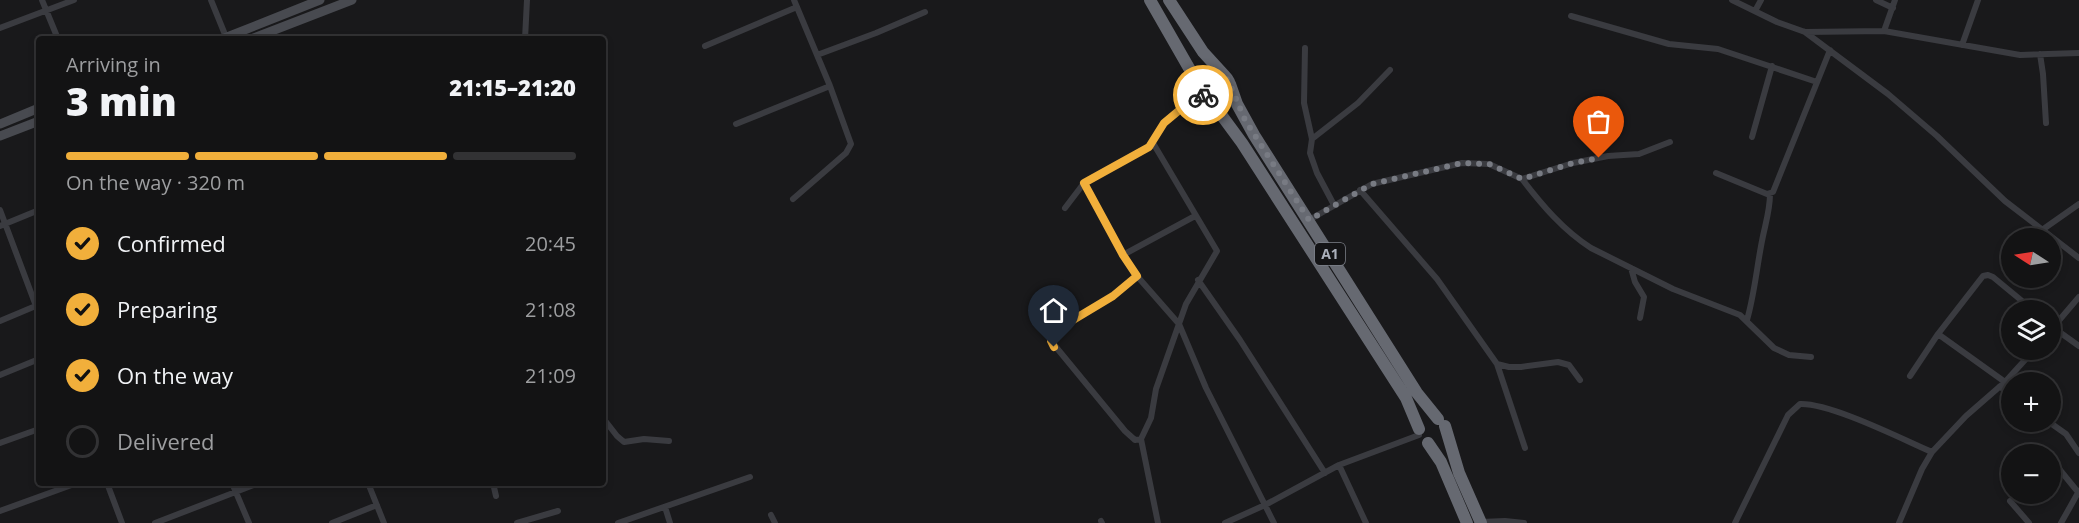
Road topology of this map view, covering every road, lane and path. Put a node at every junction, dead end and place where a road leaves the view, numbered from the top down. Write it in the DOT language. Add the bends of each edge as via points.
graph roads {
  1 [pos="42,0"];
  2 [pos="74,0"];
  3 [pos="211,0"];
  4 [pos="320,0"];
  5 [pos="352,0"];
  6 [pos="527,0"];
  7 [pos="794,0"];
  8 [pos="1150,0"];
  9 [pos="1169,0"];
  10 [pos="1732,0"];
  11 [pos="1761,0"];
  12 [pos="1876,0"];
  13 [pos="1895,0"];
  14 [pos="1978,0"];
  15 [pos="797,7"];
  16 [pos="1893,8"];
  17 [pos="46,11"];
  18 [pos="1755,11"];
  19 [pos="925,12"];
  20 [pos="1571,16"];
  21 [pos="0,28"];
  22 [pos="1884,31"];
  23 [pos="1805,32"];
  24 [pos="57,36"];
  25 [pos="223,36"];
  26 [pos="229,36"];
  27 [pos="259,36"];
  28 [pos="525,36"];
  29 [pos="1962,45"];
  30 [pos="705,46"];
  31 [pos="1305,48"];
  32 [pos="1830,50"];
  33 [pos="2079,53"];
  34 [pos="2040,54"];
  35 [pos="817,55"];
  36 [pos="1772,66"];
  37 [pos="1390,70"];
  38 [pos="1227,80"];
  39 [pos="1817,82"];
  40 [pos="830,86"];
  41 [pos="1205,95"];
  42 [pos="36,109"];
  43 [pos="36,122"];
  44 [pos="2046,123"];
  45 [pos="0,124"];
  46 [pos="736,124"];
  47 [pos="0,136"];
  48 [pos="1752,137"];
  49 [pos="1312,139"];
  50 [pos="1670,142"];
  51 [pos="1153,143"];
  52 [pos="1716,172"];
  53 [pos="1522,179"];
  54 [pos="1084,183"];
  55 [pos="1360,190"];
  56 [pos="1770,194"];
  57 [pos="793,199"];
  58 [pos="2079,204"];
  59 [pos="1334,205"];
  60 [pos="1065,208"];
  61 [pos="0,210"];
  62 [pos="36,211"];
  63 [pos="1195,216"];
  64 [pos="1309,220"];
  65 [pos="3,225"];
  66 [pos="2039,228"];
  67 [pos="2045,228"];
  68 [pos="2061,244"];
  69 [pos="1123,255"];
  70 [pos="2079,258"];
  71 [pos="1631,268"];
  72 [pos="1137,276"];
  73 [pos="1198,280"];
  74 [pos="2079,297"];
  75 [pos="2021,300"];
  76 [pos="36,303"];
  77 [pos="36,305"];
  78 [pos="1640,318"];
  79 [pos="2061,318"];
  80 [pos="1747,320"];
  81 [pos="0,321"];
  82 [pos="1179,324"];
  83 [pos="1938,334"];
  84 [pos="2061,334"];
  85 [pos="2079,346"];
  86 [pos="1811,357"];
  87 [pos="36,360"];
  88 [pos="2025,360"];
  89 [pos="1497,364"];
  90 [pos="2014,372"];
  91 [pos="0,375"];
  92 [pos="1910,376"];
  93 [pos="2001,379"];
  94 [pos="1580,380"];
  95 [pos="1999,387"];
  96 [pos="606,422"];
  97 [pos="1442,423"];
  98 [pos="36,430"];
  99 [pos="2061,431"];
  100 [pos="1422,436"];
  101 [pos="1141,439"];
  102 [pos="669,441"];
  103 [pos="0,443"];
  104 [pos="1525,448"];
  105 [pos="1932,452"];
  106 [pos="2079,453"];
  107 [pos="1340,465"];
  108 [pos="2061,471"];
  109 [pos="1325,473"];
  110 [pos="750,477"];
  111 [pos="69,486"];
  112 [pos="108,486"];
  113 [pos="233,486"];
  114 [pos="251,486"];
  115 [pos="369,486"];
  116 [pos="494,486"];
  117 [pos="236,492"];
  118 [pos="2078,492"];
  119 [pos="496,496"];
  120 [pos="1265,504"];
  121 [pos="2012,504"];
  122 [pos="377,506"];
  123 [pos="665,507"];
  124 [pos="0,511"];
  125 [pos="558,511"];
  126 [pos="771,515"];
  127 [pos="122,523"];
  128 [pos="155,523"];
  129 [pos="249,523"];
  130 [pos="332,523"];
  131 [pos="384,523"];
  132 [pos="517,523"];
  133 [pos="618,523"];
  134 [pos="670,523"];
  135 [pos="774,523"];
  136 [pos="1158,523"];
  137 [pos="1225,523"];
  138 [pos="1275,523"];
  139 [pos="1366,523"];
  140 [pos="1467,523"];
  141 [pos="1481,523"];
  142 [pos="1524,523"];
  143 [pos="1735,523"];
  144 [pos="1899,523"];
  145 [pos="2028,523"];
  146 [pos="2061,523"];
  1 -- 17 [label="street"];
  2 -- 17 [label="street"];
  3 -- 25 [label="street"];
  4 -- 26 [label="main road"];
  5 -- 27 [label="main road"];
  6 -- 28 [label="street"];
  7 -- 15 [label="street"];
  8 -- 41 [label="highway, A1"];
  9 -- 38 [label="highway, A1"];
  10 -- 18 [label="street"];
  11 -- 18 [label="street"];
  12 -- 16 [label="street"];
  13 -- 16 [label="street"];
  14 -- 29 [label="street"];
  15 -- 30 [label="street"];
  15 -- 35 [label="street"];
  16 -- 22 [label="street"];
  17 -- 21 [label="street"];
  17 -- 24 [label="street"];
  18 -- 23 [label="street"];
  19 -- 35 [label="street"];
  20 -- 36 [label="street" via="1670,44 1718,49"];
  22 -- 23 [label="street"];
  22 -- 29 [label="street"];
  23 -- 32 [label="street"];
  29 -- 34 [label="street" via="2020,55"];
  31 -- 49 [label="street" via="1304,103"];
  32 -- 39 [label="street"];
  32 -- 66 [label="street" via="1888,94"];
  33 -- 34 [label="street"];
  34 -- 44 [label="street"];
  35 -- 40 [label="street"];
  36 -- 39 [label="street"];
  36 -- 48 [label="street"];
  37 -- 49 [label="street" via="1358,103"];
  38 -- 41 [label="highway" via="1228,97 1219,102"];
  38 -- 41 [label="highway" via="1214,73 1209,75 1202,82"];
  38 -- 64 [label="highway, A1" via="1245,120"];
  39 -- 56 [label="street"];
  40 -- 46 [label="street"];
  40 -- 57 [label="street" via="851,144 846,153"];
  41 -- 51 [label="street" via="1164,123"];
  41 -- 100 [label="highway, A1" via="1242,143 1406,398"];
  42 -- 45 [label="main road"];
  43 -- 47 [label="main road"];
  49 -- 59 [label="street" via="1310,153"];
  50 -- 53 [label="street" via="1639,154 1573,163"];
  51 -- 54 [label="street"];
  51 -- 63 [label="street"];
  52 -- 56 [label="street"];
  53 -- 55 [label="street" via="1489,164 1462,163 1386,179"];
  53 -- 71 [label="street" via="1546,210 1579,241"];
  54 -- 60 [label="street"];
  54 -- 69 [label="street"];
  55 -- 59 [label="street"];
  55 -- 89 [label="street" via="1437,279"];
  56 -- 80 [label="street"];
  58 -- 67 [label="street"];
  59 -- 64 [label="street"];
  61 -- 65 [label="street"];
  62 -- 65 [label="street"];
  63 -- 69 [label="street"];
  63 -- 73 [label="street" via="1217,251"];
  64 -- 97 [label="highway, A1" via="1412,386"];
  65 -- 76 [label="street"];
  68 -- 70 [label="street"];
  69 -- 72 [label="street"];
  71 -- 78 [label="street" via="1644,297"];
  71 -- 80 [label="street"];
  72 -- 82 [label="street"];
  72 -- 101 [label="street" via="1113,296 1053,332 1051,341 1125,431 1135,440"];
  73 -- 82 [label="street"];
  73 -- 109 [label="street"];
  74 -- 79 [label="street"];
  75 -- 83 [label="street" via="1993,277 1983,276"];
  77 -- 81 [label="street"];
  80 -- 86 [label="street" via="1774,348 1789,356"];
  82 -- 101 [label="street"];
  82 -- 120 [label="street" via="1206,388"];
  83 -- 92 [label="street"];
  83 -- 93 [label="street"];
  84 -- 85 [label="street"];
  87 -- 91 [label="street"];
  88 -- 90 [label="street"];
  89 -- 94 [label="street" via="1521,367 1558,362 1569,365"];
  89 -- 104 [label="street"];
  95 -- 105 [label="street"];
  96 -- 102 [label="street" via="624,441"];
  97 -- 100 [label="highway" via="1425,419"];
  97 -- 100 [label="highway" via="1444,437 1440,441"];
  97 -- 141 [label="highway, A1"];
  98 -- 103 [label="street"];
  99 -- 106 [label="street"];
  100 -- 107 [label="street" via="1393,443"];
  100 -- 140 [label="highway, A1" via="1441,462"];
  101 -- 136 [label="street"];
  105 -- 143 [label="street" via="1836,412 1800,404 1788,415"];
  105 -- 144 [label="street"];
  107 -- 109 [label="street"];
  107 -- 139 [label="street"];
  108 -- 118 [label="street"];
  109 -- 120 [label="street"];
  110 -- 123 [label="street"];
  111 -- 124 [label="street"];
  112 -- 127 [label="street"];
  113 -- 117 [label="street"];
  114 -- 117 [label="street"];
  115 -- 122 [label="street"];
  116 -- 119 [label="street"];
  117 -- 128 [label="street"];
  117 -- 129 [label="street"];
  118 -- 146 [label="street"];
  120 -- 137 [label="street"];
  120 -- 138 [label="street"];
  121 -- 145 [label="street"];
  122 -- 130 [label="street"];
  122 -- 131 [label="street"];
  123 -- 133 [label="street"];
  123 -- 134 [label="street"];
  125 -- 132 [label="street"];
  126 -- 135 [label="street"];
  141 -- 142 [label="street"];
}
